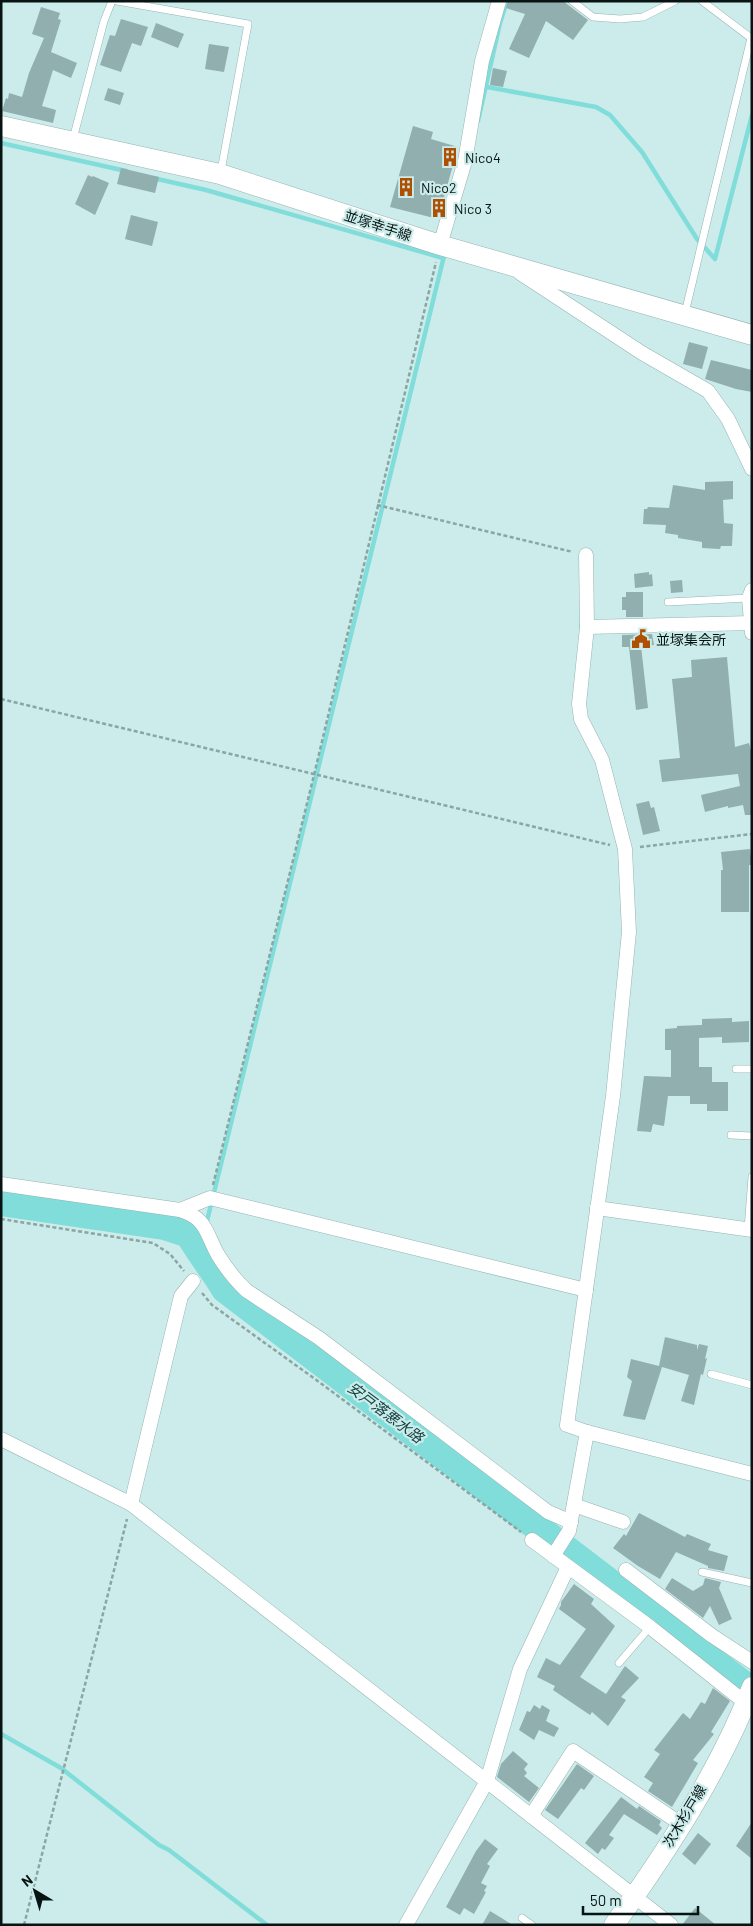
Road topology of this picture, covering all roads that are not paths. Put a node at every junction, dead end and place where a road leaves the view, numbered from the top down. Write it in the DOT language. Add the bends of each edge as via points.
graph roads {
  1 [pos="112,1"];
  2 [pos="117,1"];
  3 [pos="499,1"];
  4 [pos="572,1"];
  5 [pos="675,1"];
  6 [pos="702,1"];
  7 [pos="1,126"];
  8 [pos="72,142"];
  9 [pos="220,174"];
  10 [pos="440,244"];
  11 [pos="504,263"];
  12 [pos="685,314"];
  13 [pos="752,334"];
  14 [pos="752,469"];
  15 [pos="586,555"];
  16 [pos="751,594"];
  17 [pos="668,602"];
  18 [pos="751,626"];
  19 [pos="587,627"];
  20 [pos="736,1069"];
  21 [pos="752,1069"];
  22 [pos="731,1135"];
  23 [pos="752,1136"];
  24 [pos="752,1177"];
  25 [pos="1,1184"];
  26 [pos="598,1208"];
  27 [pos="180,1210"];
  28 [pos="750,1230"];
  29 [pos="193,1282"];
  30 [pos="586,1290"];
  31 [pos="711,1374"];
  32 [pos="752,1385"];
  33 [pos="587,1432"];
  34 [pos="1,1439"];
  35 [pos="752,1474"];
  36 [pos="131,1504"];
  37 [pos="574,1505"];
  38 [pos="623,1522"];
  39 [pos="570,1526"];
  40 [pos="532,1540"];
  41 [pos="553,1556"];
  42 [pos="568,1566"];
  43 [pos="626,1570"];
  44 [pos="702,1572"];
  45 [pos="752,1583"];
  46 [pos="650,1627"];
  47 [pos="752,1662"];
  48 [pos="619,1663"];
  49 [pos="750,1699"];
  50 [pos="487,1781"];
  51 [pos="531,1816"];
  52 [pos="681,1824"];
  53 [pos="634,1896"];
  54 [pos="522,1918"];
  55 [pos="406,1925"];
  56 [pos="532,1925"];
  57 [pos="614,1925"];
  58 [pos="671,1925"];
  1 -- 8 [label="lane"];
  2 -- 9 [label="lane" via="248,24"];
  3 -- 10 [label="street" via="482,61 465,161"];
  4 -- 5 [label="lane" via="593,17 620,19 643,18"];
  6 -- 12 [label="lane" via="751,38"];
  7 -- 8 [label="main road, 並塚幸手線"];
  8 -- 9 [label="main road, 並塚幸手線"];
  9 -- 10 [label="main road, 並塚幸手線"];
  10 -- 11 [label="main road, 並塚幸手線"];
  11 -- 12 [label="main road, 並塚幸手線"];
  11 -- 14 [label="street" via="642,353 708,391 728,419"];
  12 -- 13 [label="main road, 並塚幸手線"];
  15 -- 19 [label="street"];
  16 -- 17 [label="lane"];
  16 -- 18 [label="street"];
  18 -- 19 [label="street"];
  19 -- 26 [label="street" via="579,704 582,719 602,760 625,849 629,932"];
  20 -- 21 [label="lane"];
  22 -- 23 [label="lane"];
  24 -- 28 [label="lane"];
  25 -- 27 [label="street"];
  26 -- 28 [label="street"];
  26 -- 30 [label="street"];
  27 -- 30 [label="street" via="210,1198"];
  27 -- 39 [label="street" via="203,1224 219,1257 247,1291 318,1338"];
  29 -- 36 [label="street" via="181,1296"];
  30 -- 33 [label="street" via="567,1425"];
  31 -- 32 [label="lane"];
  33 -- 35 [label="street"];
  33 -- 37 [label="street"];
  34 -- 36 [label="street"];
  36 -- 50 [label="street"];
  37 -- 38 [label="street"];
  37 -- 39 [label="street"];
  39 -- 41 [label="street"];
  40 -- 41 [label="street"];
  41 -- 42 [label="street"];
  42 -- 46 [label="street"];
  42 -- 50 [label="street" via="520,1670"];
  43 -- 47 [label="street"];
  44 -- 45 [label="lane"];
  46 -- 48 [label="lane"];
  46 -- 49 [label="street"];
  49 -- 52 [label="main road, 次木杉戸線"];
  50 -- 51 [label="street"];
  50 -- 55 [label="street"];
  51 -- 52 [label="street" via="573,1751"];
  51 -- 53 [label="street"];
  52 -- 53 [label="main road, 次木杉戸線"];
  53 -- 57 [label="main road, 次木杉戸線"];
  53 -- 58 [label="street"];
  54 -- 56 [label="lane"];
}
